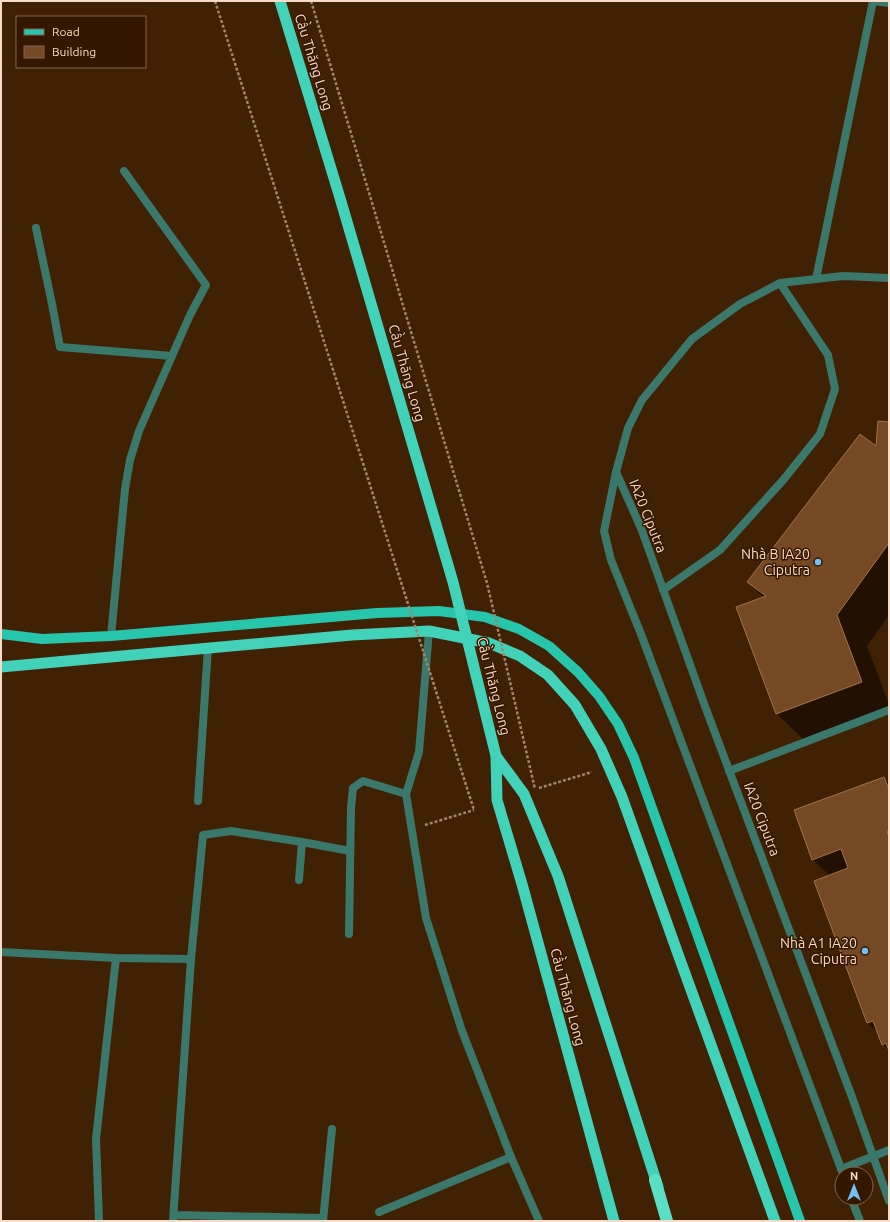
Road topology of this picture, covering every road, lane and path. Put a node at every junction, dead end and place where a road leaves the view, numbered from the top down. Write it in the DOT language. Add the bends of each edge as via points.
graph roads {
  1 [pos="215,1"];
  2 [pos="280,1"];
  3 [pos="311,1"];
  4 [pos="873,1"];
  5 [pos="889,3"];
  6 [pos="124,171"];
  7 [pos="36,228"];
  8 [pos="889,278"];
  9 [pos="816,279"];
  10 [pos="780,284"];
  11 [pos="172,356"];
  12 [pos="616,472"];
  13 [pos="663,590"];
  14 [pos="429,631"];
  15 [pos="1,634"];
  16 [pos="111,636"];
  17 [pos="208,647"];
  18 [pos="1,667"];
  19 [pos="889,710"];
  20 [pos="496,756"];
  21 [pos="609,767"];
  22 [pos="729,771"];
  23 [pos="406,794"];
  24 [pos="198,801"];
  25 [pos="412,830"];
  26 [pos="302,842"];
  27 [pos="350,851"];
  28 [pos="299,880"];
  29 [pos="349,934"];
  30 [pos="1,952"];
  31 [pos="116,958"];
  32 [pos="191,959"];
  33 [pos="332,1129"];
  34 [pos="889,1150"];
  35 [pos="511,1156"];
  36 [pos="873,1156"];
  37 [pos="840,1166"];
  38 [pos="852,1166"];
  39 [pos="655,1180"];
  40 [pos="889,1201"];
  41 [pos="855,1206"];
  42 [pos="379,1212"];
  43 [pos="173,1218"];
  44 [pos="323,1220"];
  45 [pos="98,1221"];
  46 [pos="539,1221"];
  47 [pos="614,1221"];
  48 [pos="667,1221"];
  49 [pos="672,1221"];
  50 [pos="775,1221"];
  51 [pos="800,1221"];
  52 [pos="860,1221"];
  1 -- 25 [label="path, bridge" via="474,810"];
  2 -- 20 [label="highway, Cầu Thăng Long, bridge" via="452,582"];
  3 -- 21 [label="path, bridge" via="487,583 535,789"];
  4 -- 5 [label="street"];
  4 -- 9 [label="street"];
  6 -- 11 [label="street" via="206,285"];
  7 -- 11 [label="street" via="60,347"];
  8 -- 9 [label="street" via="843,276"];
  9 -- 10 [label="street"];
  10 -- 12 [label="street" via="740,304 692,339 642,400 628,428"];
  10 -- 13 [label="street" via="828,355 835,389 820,434 784,479 720,550"];
  11 -- 16 [label="street" via="139,431 130,460"];
  12 -- 13 [label="street, IA20 Ciputra" via="641,528"];
  12 -- 37 [label="street, IA20 Ciputra" via="604,531 611,560"];
  13 -- 22 [label="street, IA20 Ciputra"];
  14 -- 17 [label="highway"];
  14 -- 21 [label="highway" via="489,643 520,656 548,675 575,704"];
  14 -- 23 [label="street" via="418,752"];
  15 -- 16 [label="main road" via="42,639"];
  16 -- 51 [label="main road" via="377,613 439,611 485,617 519,629 549,646 578,672 599,696 618,724 634,758"];
  17 -- 18 [label="highway"];
  17 -- 24 [label="street"];
  19 -- 22 [label="street"];
  20 -- 39 [label="highway, Cầu Thăng Long" via="524,794 558,876"];
  20 -- 47 [label="highway, Cầu Thăng Long" via="497,800"];
  21 -- 50 [label="highway"];
  22 -- 36 [label="street, IA20 Ciputra"];
  23 -- 25 [label="street"];
  23 -- 27 [label="street" via="363,781 353,788"];
  25 -- 35 [label="street" via="426,918 462,1032"];
  26 -- 27 [label="street"];
  26 -- 28 [label="street"];
  26 -- 32 [label="street" via="231,831 203,835"];
  27 -- 29 [label="street"];
  30 -- 31 [label="street"];
  31 -- 32 [label="street"];
  31 -- 45 [label="street" via="96,1139"];
  32 -- 43 [label="street"];
  33 -- 44 [label="street"];
  34 -- 36 [label="street"];
  35 -- 42 [label="street"];
  35 -- 46 [label="street"];
  36 -- 38 [label="street"];
  36 -- 40 [label="street, IA20 Ciputra"];
  39 -- 48 [label="highway"];
  39 -- 49 [label="highway, Cầu Thăng Long"];
  41 -- 52 [label="street"];
  43 -- 44 [label="street"];
}
